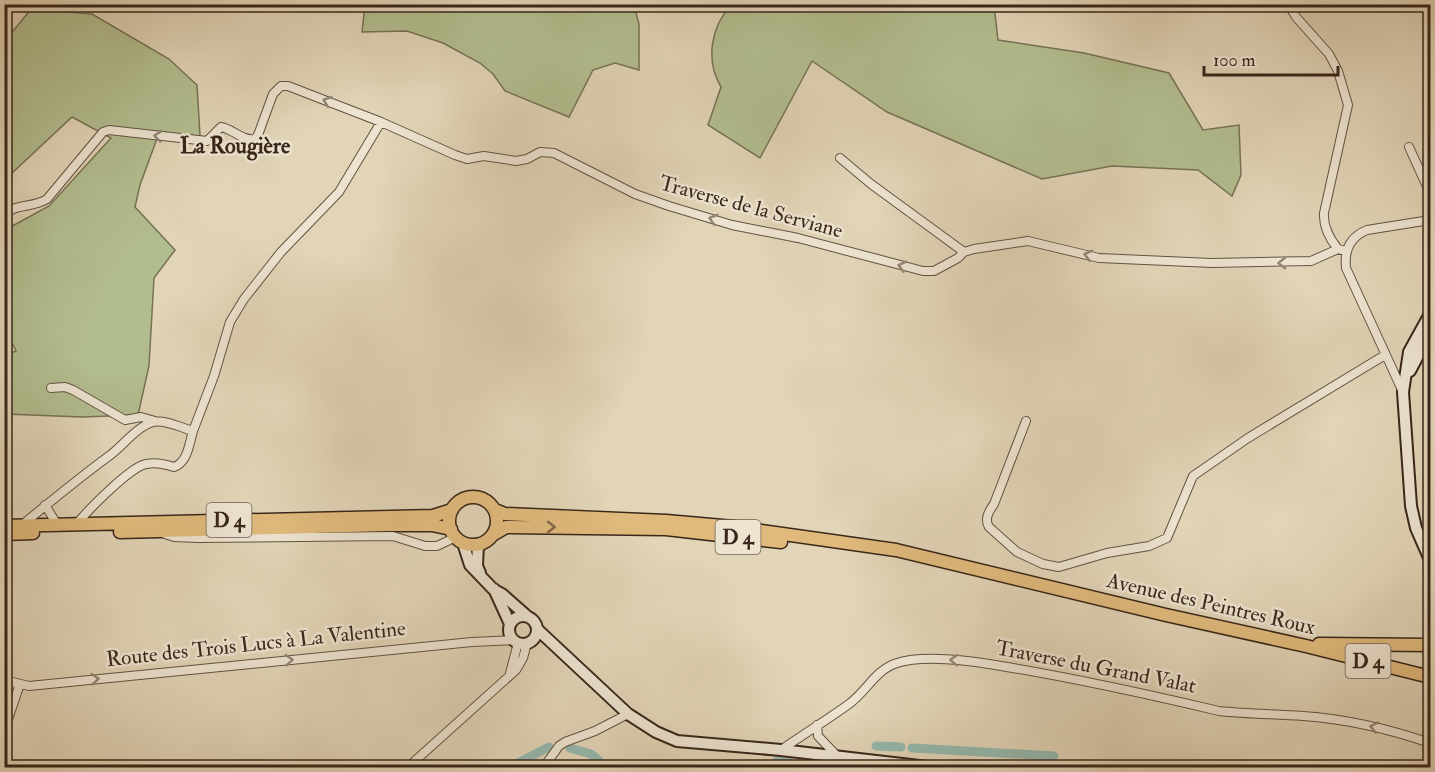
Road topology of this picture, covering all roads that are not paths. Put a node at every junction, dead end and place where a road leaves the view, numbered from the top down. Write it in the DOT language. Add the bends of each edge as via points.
graph roads {
  1 [pos="1288,4"];
  2 [pos="381,122"];
  3 [pos="1409,147"];
  4 [pos="840,158"];
  5 [pos="1431,192"];
  6 [pos="4,215"];
  7 [pos="1431,220"];
  8 [pos="1342,250"];
  9 [pos="964,252"];
  10 [pos="1431,314"];
  11 [pos="1431,333"];
  12 [pos="1385,355"];
  13 [pos="1406,379"];
  14 [pos="51,388"];
  15 [pos="1403,392"];
  16 [pos="155,421"];
  17 [pos="1026,421"];
  18 [pos="193,431"];
  19 [pos="45,505"];
  20 [pos="452,510"];
  21 [pos="495,510"];
  22 [pos="22,525"];
  23 [pos="76,525"];
  24 [pos="4,526"];
  25 [pos="58,526"];
  26 [pos="158,531"];
  27 [pos="4,534"];
  28 [pos="494,534"];
  29 [pos="457,536"];
  30 [pos="478,544"];
  31 [pos="1431,560"];
  32 [pos="983,570"];
  33 [pos="481,577"];
  34 [pos="493,589"];
  35 [pos="528,617"];
  36 [pos="510,624"];
  37 [pos="537,629"];
  38 [pos="522,642"];
  39 [pos="1431,645"];
  40 [pos="1306,646"];
  41 [pos="563,655"];
  42 [pos="1431,677"];
  43 [pos="4,680"];
  44 [pos="20,684"];
  45 [pos="628,714"];
  46 [pos="817,724"];
  47 [pos="4,730"];
  48 [pos="1431,743"];
  49 [pos="781,750"];
  50 [pos="839,757"];
  51 [pos="407,768"];
  52 [pos="543,768"];
  53 [pos="938,768"];
  1 -- 8 [label="street" via="1329,54 1348,105 1323,223 1332,242"];
  2 -- 6 [label="street, Traverse de la Serviane, one-way" via="281,86 273,94 255,139 245,139 221,127 207,141 109,130 103,132 47,199 13,208"];
  9 -- 2 [label="street, Traverse de la Serviane, one-way" via="934,272 923,272 669,206 635,194 554,153 540,152 516,161 484,156 467,159"];
  2 -- 18 [label="street" via="339,192 281,252 230,322"];
  3 -- 5 [label="street"];
  4 -- 9 [label="street"];
  7 -- 8 [label="street" via="1367,230"];
  8 -- 9 [label="street, Traverse de la Serviane, one-way" via="1311,261 1285,263 1099,258 1028,241"];
  8 -- 12 [label="street" via="1346,268"];
  10 -- 13 [label="street" via="1409,352"];
  11 -- 13 [label="street"];
  12 -- 15 [label="street"];
  12 -- 17 [label="street" via="1193,476 1167,538 1149,546 1059,567 1017,552 986,523"];
  13 -- 15 [label="street"];
  14 -- 16 [label="street" via="73,390 124,420 141,417"];
  15 -- 31 [label="street" via="1411,506"];
  16 -- 18 [label="street"];
  16 -- 19 [label="street"];
  18 -- 23 [label="street" via="179,466 148,464 135,469"];
  19 -- 22 [label="street"];
  19 -- 25 [label="street"];
  20 -- 21 [label="main road" via="473,497 486,500"];
  20 -- 23 [label="main road, D 4" via="433,516"];
  20 -- 29 [label="main road" via="450,520"];
  21 -- 28 [label="main road"];
  21 -- 32 [label="main road, Avenue des Peintres Roux / D 4" via="505,514 734,527 896,550"];
  22 -- 24 [label="main road, D 4"];
  22 -- 25 [label="main road, D 4"];
  23 -- 25 [label="main road, D 4"];
  26 -- 27 [label="main road, D 4"];
  26 -- 29 [label="main road, D 4" via="432,525"];
  26 -- 29 [label="street" via="174,537 198,538 393,536 425,546 437,546"];
  28 -- 30 [label="main road"];
  28 -- 32 [label="main road, Avenue des Peintres Roux / D 4, one-way" via="506,527 666,529 827,546"];
  29 -- 30 [label="main road"];
  29 -- 33 [label="street" via="470,565"];
  30 -- 33 [label="street"];
  32 -- 40 [label="main road, Avenue des Peintres Roux / D 4"];
  33 -- 34 [label="street"];
  34 -- 35 [label="street"];
  34 -- 36 [label="street"];
  35 -- 36 [label="street" via="518,617"];
  35 -- 37 [label="street"];
  36 -- 38 [label="street" via="509,633"];
  37 -- 38 [label="street" via="536,634"];
  37 -- 41 [label="street, Route des Trois Lucs à La Valentine"];
  38 -- 41 [label="street, Route des Trois Lucs à La Valentine"];
  44 -- 38 [label="street, Route des Trois Lucs à La Valentine, one-way" via="472,642"];
  38 -- 51 [label="street" via="508,677"];
  39 -- 40 [label="main road"];
  40 -- 42 [label="main road, Avenue des Peintres Roux / D 4"];
  41 -- 45 [label="street, Route des Trois Lucs à La Valentine"];
  43 -- 44 [label="street, Route des Trois Lucs à La Valentine"];
  44 -- 47 [label="street"];
  45 -- 49 [label="street, Route des Trois Lucs à La Valentine" via="676,741"];
  45 -- 52 [label="street" via="565,742"];
  48 -- 46 [label="street, Traverse du Grand Valat, one-way" via="1350,722 1220,711 1049,673 933,659 898,662 880,670 865,691"];
  46 -- 49 [label="street, Traverse du Grand Valat"];
  46 -- 50 [label="street" via="818,736"];
  49 -- 50 [label="street, Route des Trois Lucs à La Valentine"];
  50 -- 53 [label="street, Route des Trois Lucs à La Valentine"];
}
